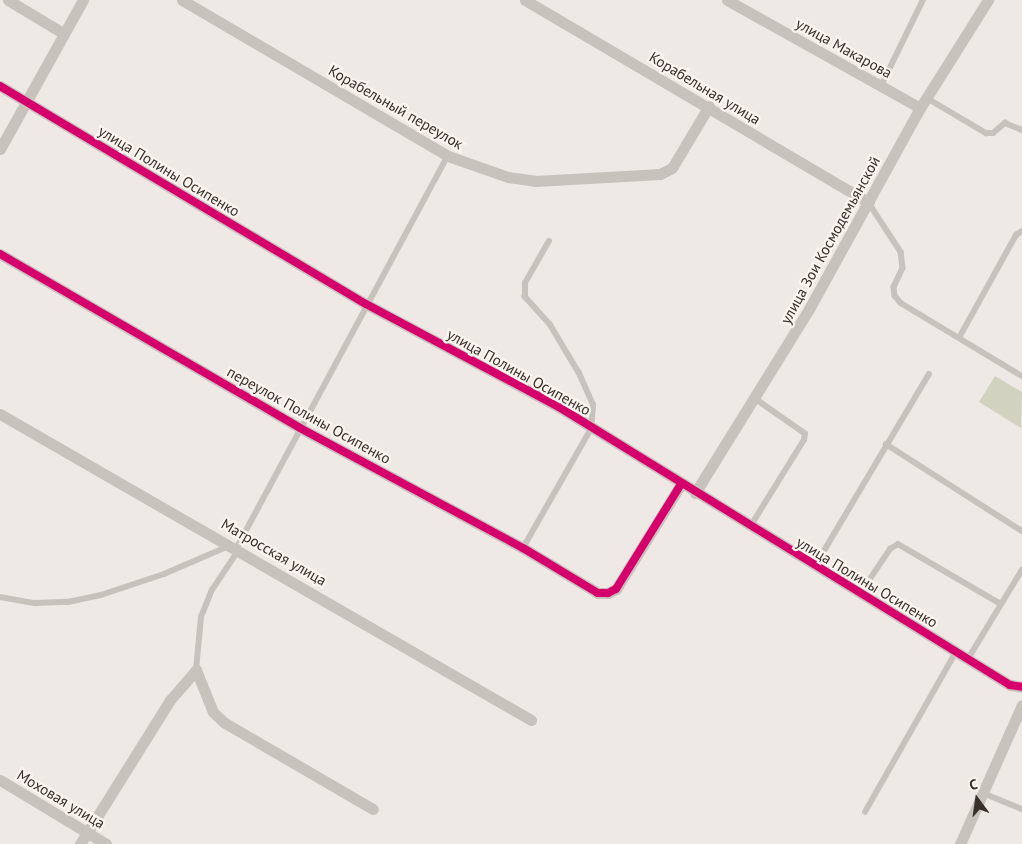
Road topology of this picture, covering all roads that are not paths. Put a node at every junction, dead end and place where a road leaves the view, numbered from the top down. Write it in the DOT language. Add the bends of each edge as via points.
graph roads {
  1 [pos="8,0"];
  2 [pos="83,0"];
  3 [pos="182,0"];
  4 [pos="525,0"];
  5 [pos="727,0"];
  6 [pos="923,0"];
  7 [pos="988,0"];
  8 [pos="63,32"];
  9 [pos="0,86"];
  10 [pos="880,86"];
  11 [pos="27,103"];
  12 [pos="924,103"];
  13 [pos="709,106"];
  14 [pos="1022,130"];
  15 [pos="0,149"];
  16 [pos="448,156"];
  17 [pos="869,203"];
  18 [pos="1022,231"];
  19 [pos="549,241"];
  20 [pos="0,254"];
  21 [pos="366,304"];
  22 [pos="959,338"];
  23 [pos="928,374"];
  24 [pos="1022,376"];
  25 [pos="755,399"];
  26 [pos="0,414"];
  27 [pos="300,428"];
  28 [pos="592,429"];
  29 [pos="886,444"];
  30 [pos="681,484"];
  31 [pos="695,493"];
  32 [pos="750,527"];
  33 [pos="1022,531"];
  34 [pos="523,548"];
  35 [pos="239,549"];
  36 [pos="816,566"];
  37 [pos="1022,570"];
  38 [pos="860,594"];
  39 [pos="0,597"];
  40 [pos="1001,604"];
  41 [pos="956,652"];
  42 [pos="968,659"];
  43 [pos="196,670"];
  44 [pos="1022,687"];
  45 [pos="1022,705"];
  46 [pos="531,720"];
  47 [pos="0,780"];
  48 [pos="983,794"];
  49 [pos="373,809"];
  50 [pos="1022,809"];
  51 [pos="865,812"];
  52 [pos="87,831"];
  53 [pos="80,844"];
  54 [pos="106,844"];
  55 [pos="960,844"];
  1 -- 8 [label="street"];
  2 -- 8 [label="street"];
  3 -- 16 [label="street, Корабельный переулок"];
  4 -- 13 [label="street, Корабельная улица"];
  5 -- 10 [label="street, улица Макарова"];
  6 -- 10 [label="lane"];
  7 -- 12 [label="street, улица Зои Космодемьянской"];
  8 -- 11 [label="street"];
  9 -- 11 [label="street, улица Полины Осипенко"];
  10 -- 12 [label="street, улица Макарова"];
  11 -- 15 [label="street"];
  11 -- 21 [label="street, улица Полины Осипенко"];
  12 -- 14 [label="lane" via="986,133 993,133 1005,123"];
  12 -- 17 [label="street, улица Зои Космодемьянской"];
  13 -- 16 [label="street, Корабельный переулок" via="672,168 646,177 534,181 508,177"];
  13 -- 17 [label="street, Корабельная улица"];
  16 -- 21 [label="lane"];
  17 -- 22 [label="lane" via="902,252 903,268 894,287 895,296"];
  17 -- 25 [label="street, улица Зои Космодемьянской"];
  18 -- 22 [label="lane" via="1016,235"];
  19 -- 28 [label="lane" via="525,283 525,297 550,325 578,372 593,405"];
  20 -- 27 [label="street, переулок Полины Осипенко"];
  21 -- 27 [label="lane"];
  21 -- 28 [label="street, улица Полины Осипенко" via="559,407"];
  22 -- 24 [label="lane"];
  23 -- 29 [label="lane"];
  25 -- 31 [label="street, улица Зои Космодемьянской"];
  25 -- 32 [label="lane" via="805,434"];
  26 -- 35 [label="street, Матросская улица"];
  27 -- 34 [label="street, переулок Полины Осипенко"];
  27 -- 35 [label="lane"];
  28 -- 30 [label="street, улица Полины Осипенко"];
  28 -- 34 [label="lane"];
  29 -- 33 [label="lane"];
  29 -- 36 [label="lane"];
  30 -- 31 [label="street, улица Полины Осипенко"];
  30 -- 34 [label="street, переулок Полины Осипенко" via="616,588 608,593 598,593 581,585"];
  31 -- 32 [label="street, улица Полины Осипенко"];
  32 -- 36 [label="street, улица Полины Осипенко"];
  35 -- 39 [label="lane" via="225,547 164,574 68,602 35,603"];
  35 -- 43 [label="lane" via="212,590 201,617"];
  35 -- 46 [label="street, Матросская улица"];
  36 -- 38 [label="street, улица Полины Осипенко"];
  37 -- 40 [label="lane"];
  38 -- 40 [label="lane" via="890,549 898,544"];
  38 -- 41 [label="street, улица Полины Осипенко"];
  40 -- 42 [label="lane"];
  41 -- 42 [label="street, улица Полины Осипенко"];
  41 -- 51 [label="lane"];
  42 -- 44 [label="street, улица Полины Осипенко" via="1010,685"];
  43 -- 49 [label="street" via="213,712 225,723"];
  43 -- 52 [label="street" via="170,700"];
  45 -- 48 [label="street"];
  47 -- 52 [label="street, Моховая улица"];
  48 -- 50 [label="lane"];
  48 -- 55 [label="street"];
  52 -- 53 [label="street"];
  52 -- 54 [label="street, Моховая улица"];
}
